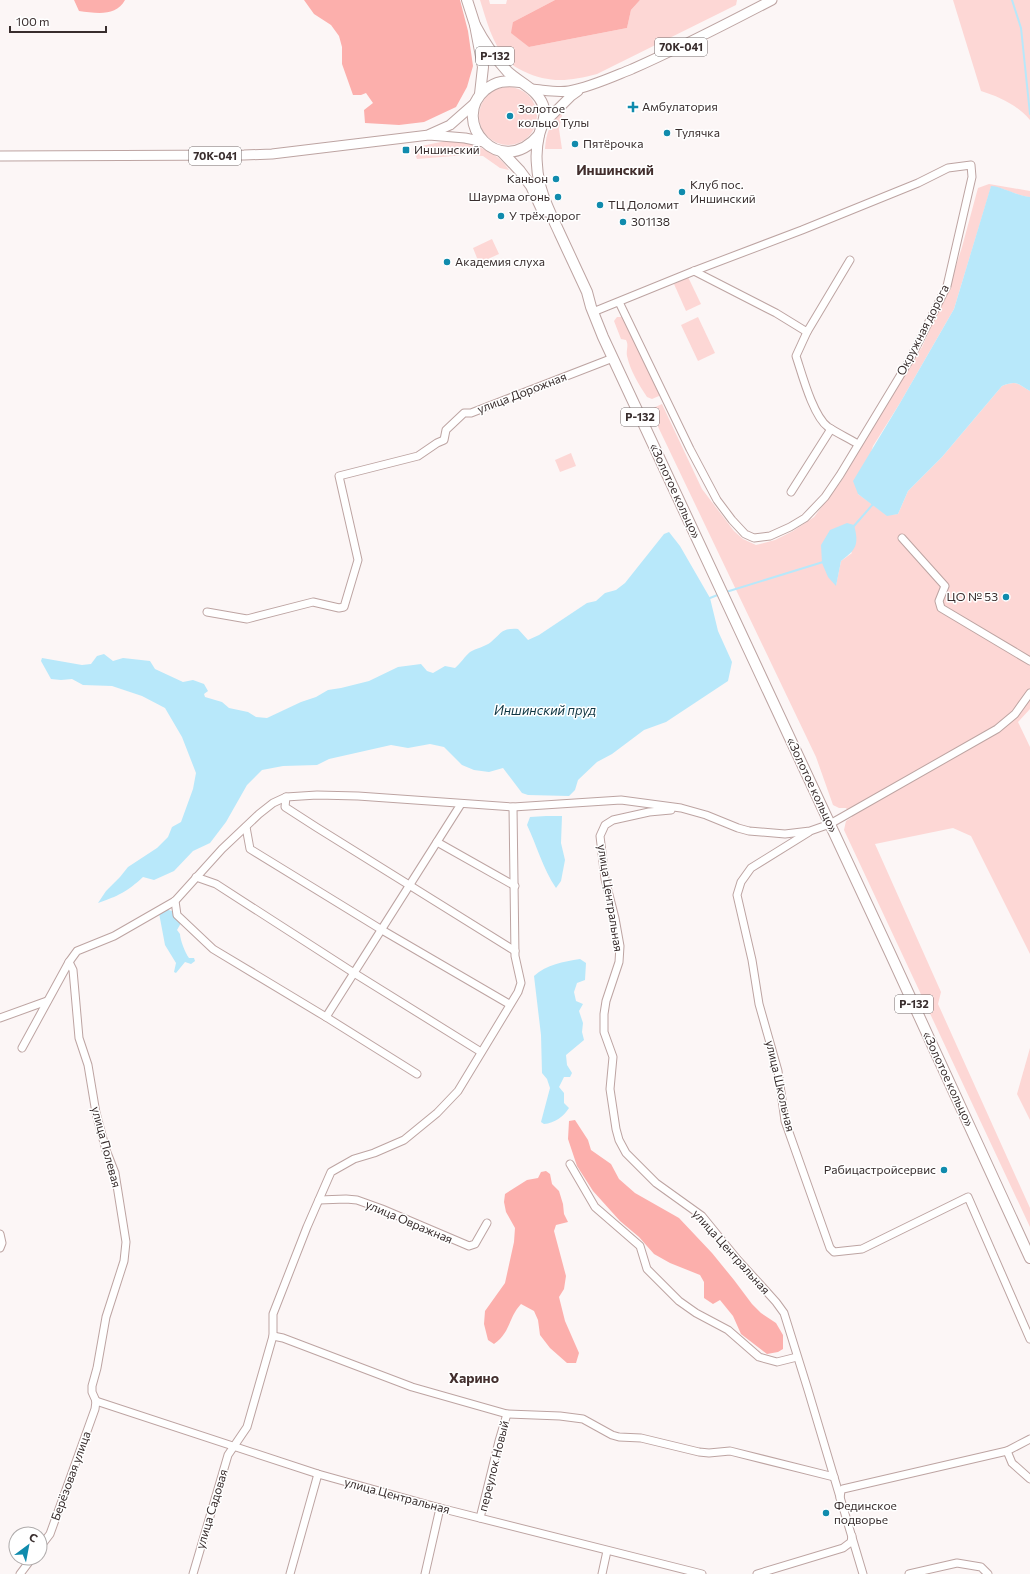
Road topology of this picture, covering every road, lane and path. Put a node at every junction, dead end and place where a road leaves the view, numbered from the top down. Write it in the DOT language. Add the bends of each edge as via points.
graph roads {
  1 [pos="467,0"];
  2 [pos="772,0"];
  3 [pos="475,25"];
  4 [pos="520,82"];
  5 [pos="587,86"];
  6 [pos="532,89"];
  7 [pos="478,99"];
  8 [pos="544,123"];
  9 [pos="429,135"];
  10 [pos="539,135"];
  11 [pos="484,142"];
  12 [pos="502,152"];
  13 [pos="0,156"];
  14 [pos="850,260"];
  15 [pos="694,271"];
  16 [pos="619,302"];
  17 [pos="592,309"];
  18 [pos="807,332"];
  19 [pos="613,358"];
  20 [pos="831,429"];
  21 [pos="858,444"];
  22 [pos="792,492"];
  23 [pos="902,538"];
  24 [pos="207,612"];
  25 [pos="1030,661"];
  26 [pos="1030,693"];
  27 [pos="286,797"];
  28 [pos="461,804"];
  29 [pos="513,807"];
  30 [pos="681,808"];
  31 [pos="830,824"];
  32 [pos="246,827"];
  33 [pos="810,831"];
  34 [pos="437,842"];
  35 [pos="196,877"];
  36 [pos="410,885"];
  37 [pos="515,886"];
  38 [pos="175,901"];
  39 [pos="382,930"];
  40 [pos="515,951"];
  41 [pos="69,962"];
  42 [pos="354,973"];
  43 [pos="47,1001"];
  44 [pos="509,1004"];
  45 [pos="326,1017"];
  46 [pos="0,1018"];
  47 [pos="22,1048"];
  48 [pos="481,1052"];
  49 [pos="417,1074"];
  50 [pos="570,1164"];
  51 [pos="319,1200"];
  52 [pos="487,1223"];
  53 [pos="0,1234"];
  54 [pos="0,1248"];
  55 [pos="1030,1258"];
  56 [pos="273,1336"];
  57 [pos="1030,1339"];
  58 [pos="797,1357"];
  59 [pos="96,1401"];
  60 [pos="507,1414"];
  61 [pos="1030,1439"];
  62 [pos="235,1446"];
  63 [pos="1007,1451"];
  64 [pos="318,1474"];
  65 [pos="834,1477"];
  66 [pos="1030,1479"];
  67 [pos="840,1497"];
  68 [pos="440,1508"];
  69 [pos="480,1518"];
  70 [pos="852,1536"];
  71 [pos="48,1537"];
  72 [pos="607,1551"];
  73 [pos="193,1574"];
  74 [pos="290,1574"];
  75 [pos="426,1574"];
  76 [pos="602,1574"];
  77 [pos="702,1574"];
  78 [pos="757,1574"];
  79 [pos="864,1574"];
  80 [pos="909,1574"];
  81 [pos="988,1574"];
  1 -- 3 [label="highway, «Золотое кольцо» / Р-132"];
  2 -- 5 [label="main road, 70К-041" via="677,49"];
  3 -- 4 [label="highway, «Золотое кольцо» / Р-132" via="498,61"];
  3 -- 7 [label="highway, «Золотое кольцо» / Р-132" via="483,67"];
  4 -- 6 [label="highway, «Золотое кольцо» / Р-132"];
  4 -- 7 [label="highway, «Золотое кольцо» / Р-132" via="509,80 491,85"];
  5 -- 6 [label="main road, 70К-041" via="568,91"];
  5 -- 8 [label="main road, 70К-041" via="571,96"];
  6 -- 8 [label="highway, «Золотое кольцо» / Р-132" via="543,105"];
  7 -- 9 [label="main road, 70К-041" via="450,125"];
  7 -- 11 [label="highway, «Золотое кольцо» / Р-132" via="474,123 477,133"];
  8 -- 10 [label="highway, «Золотое кольцо» / Р-132"];
  9 -- 11 [label="main road, 70К-041"];
  9 -- 13 [label="main road, 70К-041" via="272,154"];
  10 -- 12 [label="highway, Р-132" via="532,144 518,151"];
  10 -- 17 [label="highway, «Золотое кольцо» / Р-132" via="537,165 540,185 549,210 588,292"];
  11 -- 12 [label="highway, «Золотое кольцо» / Р-132"];
  12 -- 17 [label="highway, «Золотое кольцо» / Р-132" via="531,186 581,295"];
  14 -- 18 [label="street"];
  15 -- 16 [label="street, Окружная дорога"];
  15 -- 18 [label="street"];
  15 -- 21 [label="street, Окружная дорога" via="911,186 948,168 971,165 972,177 947,286 909,361"];
  16 -- 17 [label="street, Окружная дорога"];
  16 -- 21 [label="street, Окружная дорога" via="708,485 745,534 754,538 770,536 805,518 825,497"];
  17 -- 19 [label="highway, «Золотое кольцо» / Р-132"];
  18 -- 20 [label="street" via="796,356 818,416"];
  19 -- 24 [label="street, улица Дорожная" via="471,413 464,413 446,430 444,440 418,456 339,476 358,560 344,607 313,602 247,619"];
  19 -- 31 [label="highway, «Золотое кольцо» / Р-132"];
  20 -- 21 [label="street"];
  20 -- 22 [label="street"];
  23 -- 25 [label="street" via="945,586 939,601 941,608"];
  26 -- 31 [label="street" via="1014,714 997,729"];
  27 -- 28 [label="street" via="358,796"];
  27 -- 32 [label="street" via="273,803"];
  27 -- 36 [label="street" via="285,807"];
  28 -- 29 [label="street"];
  28 -- 34 [label="street"];
  29 -- 30 [label="street" via="622,800"];
  29 -- 37 [label="street, улица Садовая"];
  30 -- 33 [label="street" via="749,831 785,834"];
  30 -- 58 [label="street, улица Центральная" via="617,818 605,825 600,836 605,879 620,946 619,962 604,1014 604,1032 613,1057 610,1089 616,1129 626,1153 656,1183 702,1216 780,1308 786,1319"];
  31 -- 33 [label="street"];
  31 -- 55 [label="highway, «Золотое кольцо» / Р-132"];
  32 -- 35 [label="street"];
  32 -- 39 [label="street" via="250,849"];
  33 -- 57 [label="street, улица Школьная" via="751,868 742,879 736,895 752,960 759,1004 778,1071 785,1121 830,1248 834,1252 861,1249 968,1198"];
  34 -- 36 [label="street"];
  34 -- 37 [label="street"];
  35 -- 38 [label="street"];
  35 -- 42 [label="street" via="216,884"];
  36 -- 39 [label="street"];
  36 -- 40 [label="street"];
  37 -- 40 [label="street, улица Садовая"];
  38 -- 41 [label="street" via="114,936 77,952"];
  38 -- 45 [label="street" via="177,915 214,949"];
  39 -- 42 [label="street"];
  39 -- 44 [label="street"];
  40 -- 44 [label="street, улица Садовая" via="521,983"];
  41 -- 43 [label="street"];
  41 -- 59 [label="street, улица Полевая" via="73,970 79,1038 88,1065 96,1113 115,1174 126,1242 124,1261 106,1317 92,1386"];
  42 -- 45 [label="street"];
  42 -- 48 [label="street"];
  43 -- 46 [label="street"];
  43 -- 47 [label="street"];
  44 -- 48 [label="street, улица Садовая"];
  45 -- 49 [label="street"];
  48 -- 51 [label="street, улица Садовая" via="458,1091 437,1114 404,1140 354,1159 331,1171"];
  50 -- 58 [label="street" via="595,1207 640,1246 647,1269 679,1301 728,1330 758,1357 777,1362"];
  51 -- 52 [label="street, улица Овражная" via="357,1200 469,1246 475,1244"];
  51 -- 56 [label="street, улица Садовая" via="273,1314"];
  53 -- 54 [label="street"];
  56 -- 60 [label="street" via="412,1387"];
  56 -- 62 [label="street, улица Садовая" via="247,1427"];
  58 -- 65 [label="street, улица Центральная"];
  59 -- 62 [label="street, улица Центральная"];
  59 -- 71 [label="street, Берёзовая улица"];
  60 -- 65 [label="street" via="583,1419 619,1437 641,1438 709,1454 730,1451"];
  60 -- 69 [label="street, переулок Новый"];
  61 -- 63 [label="street"];
  62 -- 64 [label="street, улица Центральная"];
  62 -- 73 [label="street, улица Садовая" via="228,1455"];
  63 -- 66 [label="street" via="1012,1463"];
  63 -- 67 [label="street" via="843,1488"];
  64 -- 68 [label="street, улица Центральная"];
  64 -- 74 [label="street"];
  65 -- 67 [label="street, улица Центральная"];
  67 -- 70 [label="street, улица Центральная"];
  68 -- 69 [label="street, улица Центральная"];
  68 -- 75 [label="street"];
  69 -- 72 [label="street, улица Центральная"];
  70 -- 78 [label="street" via="851,1542 843,1548"];
  70 -- 79 [label="street, улица Центральная"];
  72 -- 76 [label="street"];
  72 -- 77 [label="street, улица Центральная"];
  80 -- 81 [label="street" via="957,1563 981,1567"];
}
